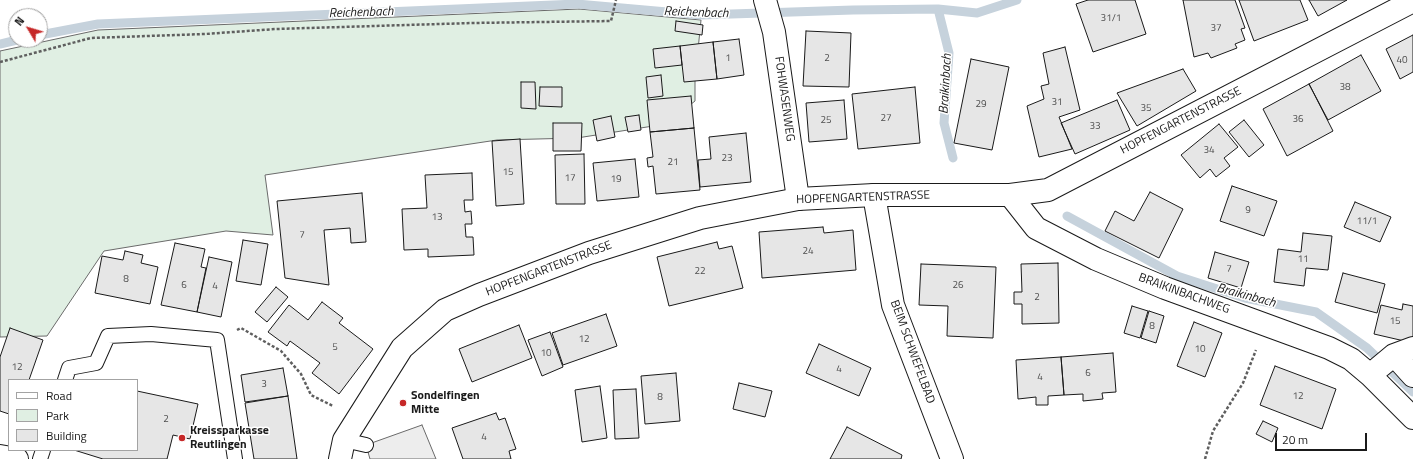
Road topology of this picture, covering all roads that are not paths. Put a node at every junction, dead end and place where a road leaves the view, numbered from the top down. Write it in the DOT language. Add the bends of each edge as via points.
graph roads {
  1 [pos="1413,1"];
  2 [pos="766,3"];
  3 [pos="874,195"];
  4 [pos="1010,195"];
  5 [pos="798,199"];
  6 [pos="1403,351"];
  7 [pos="1370,375"];
  8 [pos="1413,376"];
  9 [pos="65,379"];
  10 [pos="1413,418"];
  11 [pos="366,445"];
  12 [pos="342,449"];
  13 [pos="0,456"];
  14 [pos="17,459"];
  15 [pos="235,459"];
  16 [pos="952,459"];
  1 -- 4 [label="street, HOPFENGARTENSTRASSE" via="1048,190"];
  2 -- 5 [label="street, FOHWASENWEG" via="774,32"];
  3 -- 4 [label="street, HOPFENGARTENSTRASSE"];
  3 -- 5 [label="street, HOPFENGARTENSTRASSE"];
  3 -- 16 [label="street, BEIM SCHWEFELBAD" via="893,305"];
  4 -- 7 [label="street, BRAIKINBACHWEG" via="1036,228 1096,260 1329,348 1351,359"];
  5 -- 12 [label="street, HOPFENGARTENSTRASSE" via="700,218 589,253 445,310 402,348"];
  6 -- 7 [label="street"];
  6 -- 8 [label="street"];
  7 -- 10 [label="street, BRAIKINBACHWEG"];
  9 -- 15 [label="lane" via="69,368 96,364 108,336 151,334 217,340"];
  11 -- 12 [label="lane"];
  13 -- 14 [label="street"];
}
